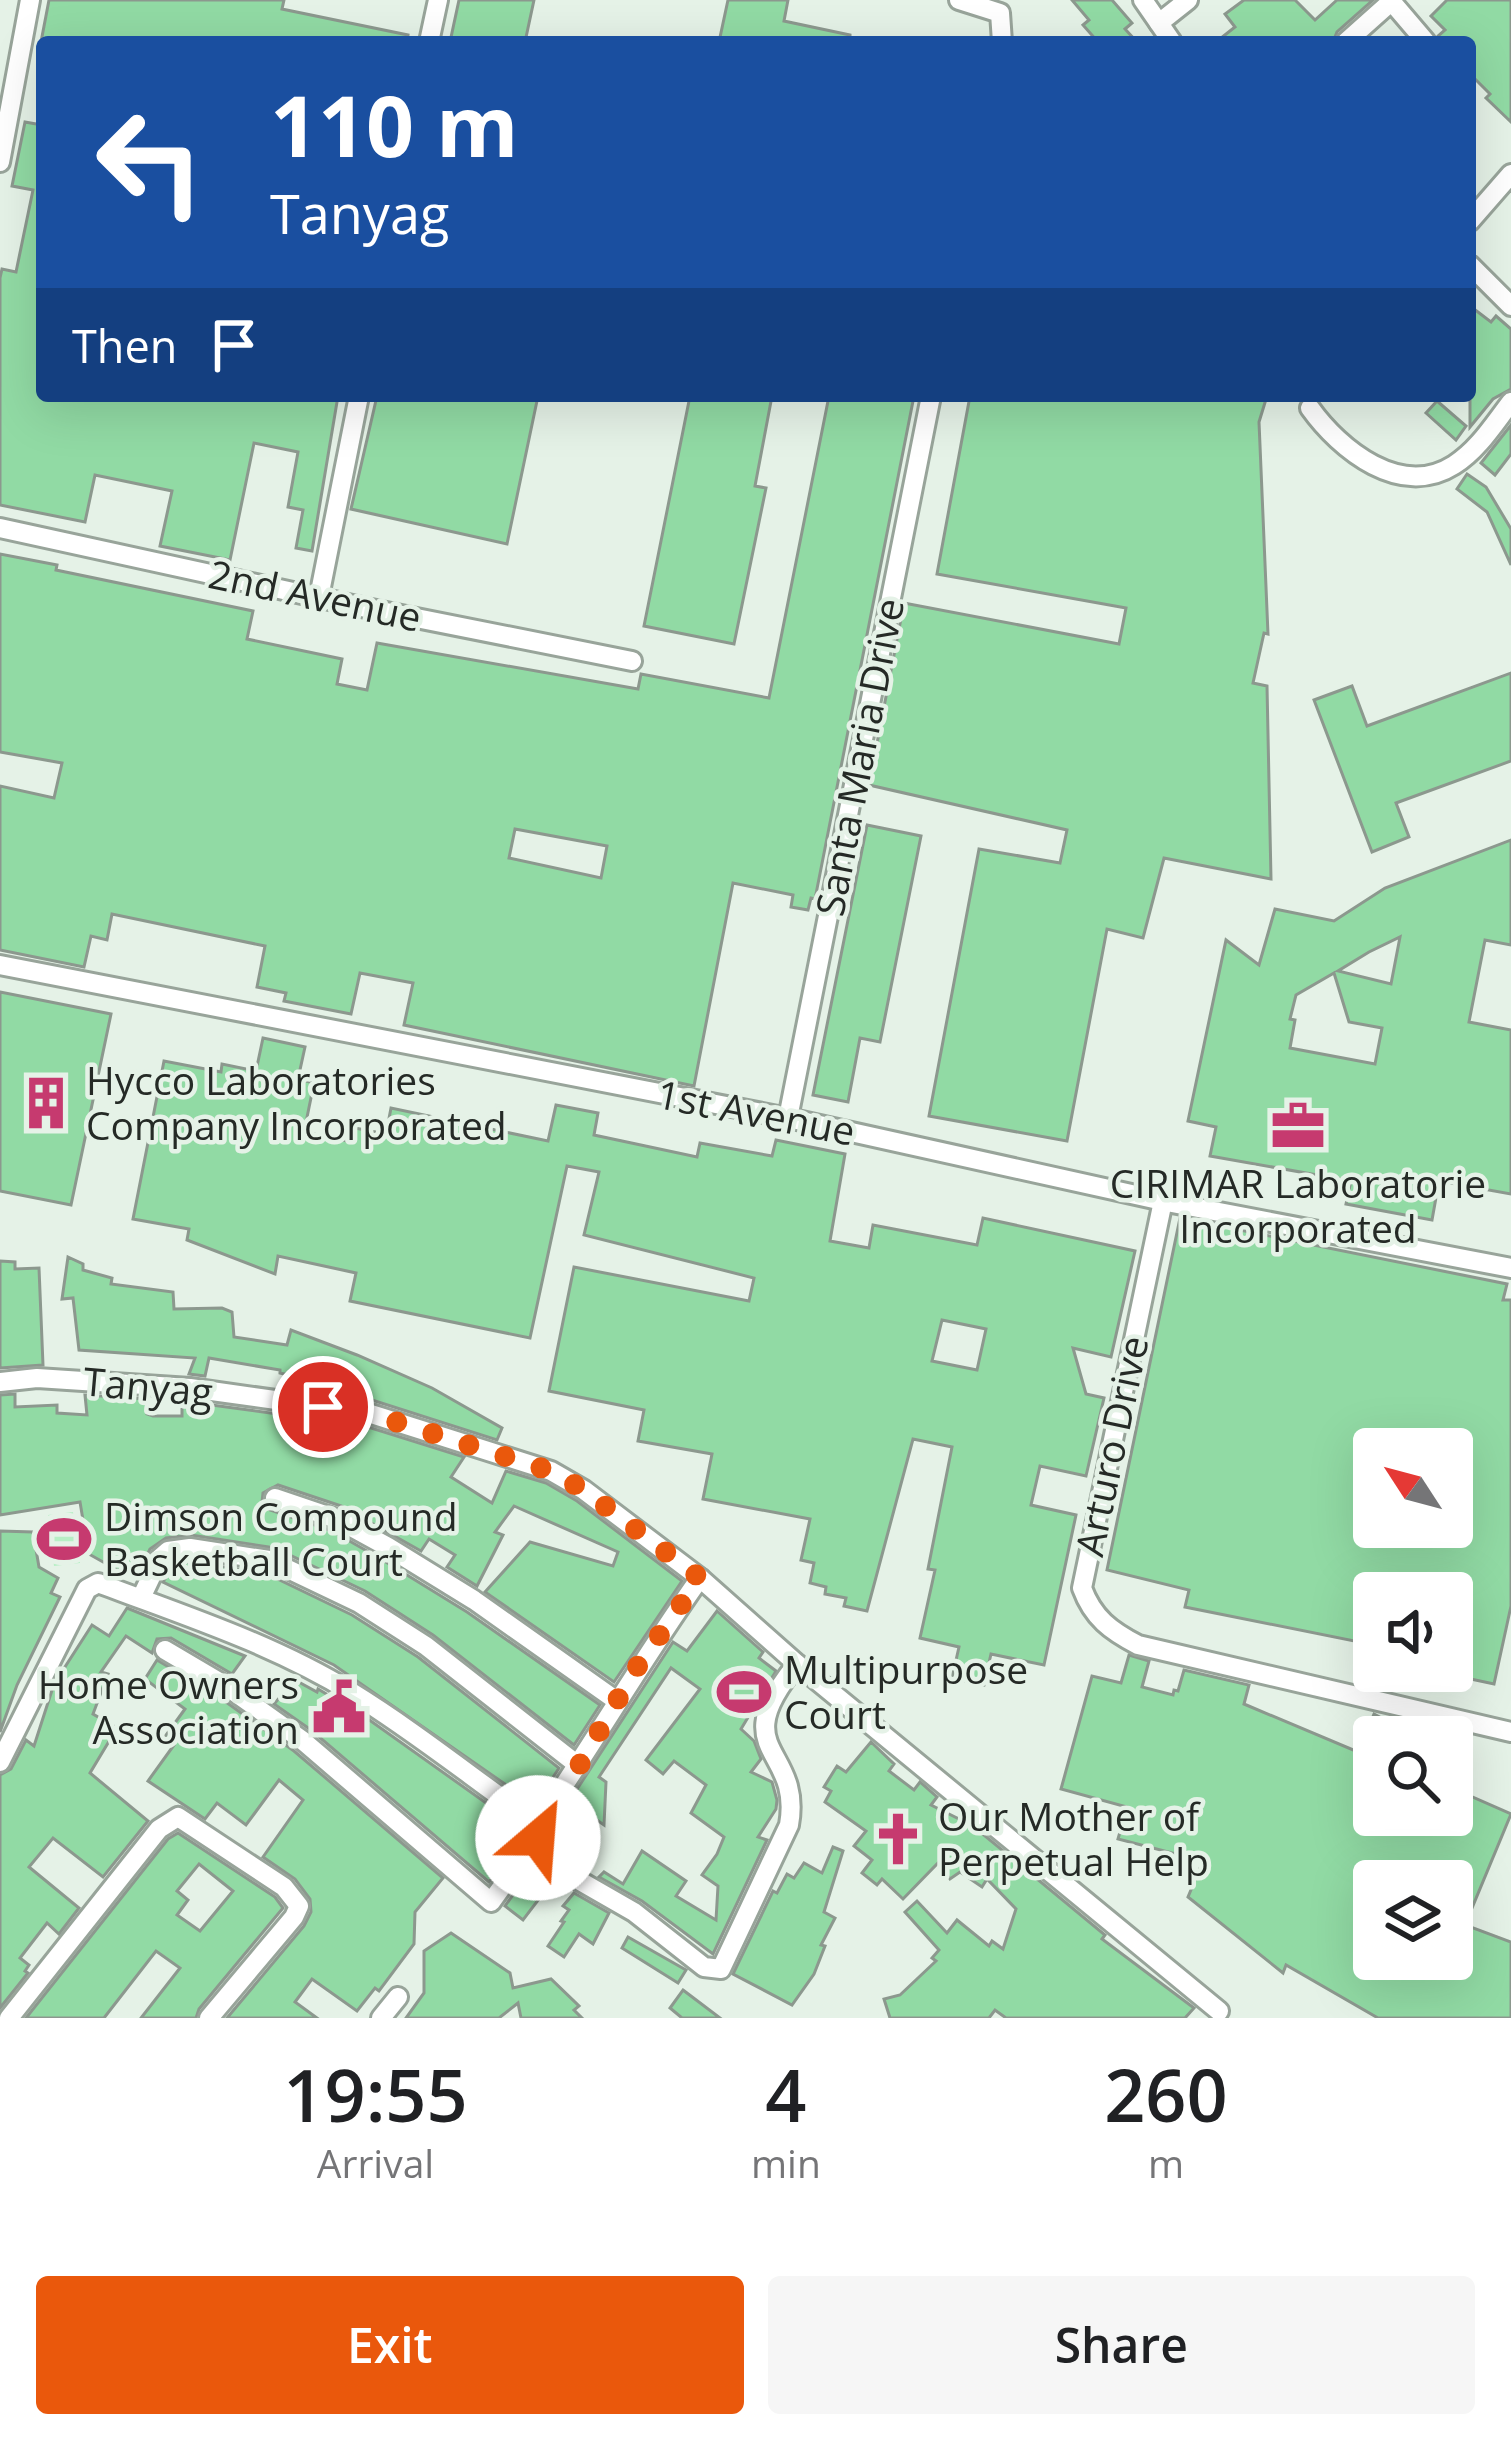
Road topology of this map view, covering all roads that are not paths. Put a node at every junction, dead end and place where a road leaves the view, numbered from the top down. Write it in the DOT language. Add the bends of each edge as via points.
graph roads {
  1 [pos="437,0"];
  2 [pos="959,0"];
  3 [pos="1143,0"];
  4 [pos="1188,0"];
  5 [pos="27,1"];
  6 [pos="1392,1"];
  7 [pos="1159,23"];
  8 [pos="430,36"];
  9 [pos="1002,36"];
  10 [pos="1168,36"];
  11 [pos="1353,36"];
  12 [pos="1421,36"];
  13 [pos="0,162"];
  14 [pos="1511,174"];
  15 [pos="1476,213"];
  16 [pos="1476,271"];
  17 [pos="1511,306"];
  18 [pos="358,402"];
  19 [pos="931,402"];
  20 [pos="1511,402"];
  21 [pos="1310,408"];
  22 [pos="0,528"];
  23 [pos="319,597"];
  24 [pos="632,661"];
  25 [pos="0,965"];
  26 [pos="788,1118"];
  27 [pos="1163,1201"];
  28 [pos="1511,1268"];
  29 [pos="0,1382"];
  30 [pos="275,1498"];
  31 [pos="694,1572"];
  32 [pos="141,1598"];
  33 [pos="165,1650"];
  34 [pos="797,1664"];
  35 [pos="616,1701"];
  36 [pos="1511,1732"];
  37 [pos="0,1762"];
  38 [pos="579,1766"];
  39 [pos="538,1824"];
  40 [pos="580,1881"];
  41 [pos="398,1997"];
  42 [pos="1219,2011"];
  43 [pos="9,2018"];
  44 [pos="209,2018"];
  45 [pos="381,2018"];
  1 -- 8 [label="street"];
  2 -- 9 [label="street" via="1000,13"];
  3 -- 7 [label="street"];
  4 -- 7 [label="street"];
  5 -- 13 [label="street"];
  6 -- 11 [label="street"];
  6 -- 12 [label="street"];
  7 -- 10 [label="street"];
  14 -- 15 [label="street"];
  16 -- 17 [label="street"];
  18 -- 23 [label="street"];
  19 -- 26 [label="street, Santa Maria Drive"];
  20 -- 21 [label="street" via="1451,468 1412,479 1349,451"];
  22 -- 23 [label="street, 2nd Avenue"];
  23 -- 24 [label="street, 2nd Avenue"];
  25 -- 26 [label="street, 1st Avenue"];
  26 -- 27 [label="street, 1st Avenue"];
  27 -- 28 [label="street, 1st Avenue"];
  27 -- 36 [label="street, Arturo Drive" via="1082,1588 1089,1606 1109,1630 1138,1645"];
  29 -- 31 [label="street, Tanyag" via="190,1388 368,1413 551,1471"];
  30 -- 35 [label="street" via="388,1547"];
  31 -- 34 [label="street, Tanyag"];
  31 -- 35 [label="street"];
  32 -- 37 [label="street" via="91,1583"];
  32 -- 38 [label="street" via="168,1551 269,1560 425,1646"];
  32 -- 39 [label="street" via="348,1690"];
  33 -- 39 [label="street" via="326,1758 490,1902 538,1838"];
  34 -- 40 [label="street" via="768,1705 763,1731 787,1785 789,1826 721,1969 704,1967"];
  34 -- 42 [label="street, Tanyag"];
  35 -- 38 [label="street"];
  38 -- 39 [label="street"];
  41 -- 45 [label="street"];
  43 -- 44 [label="street" via="167,1823 182,1817 284,1887 298,1906"];
}
